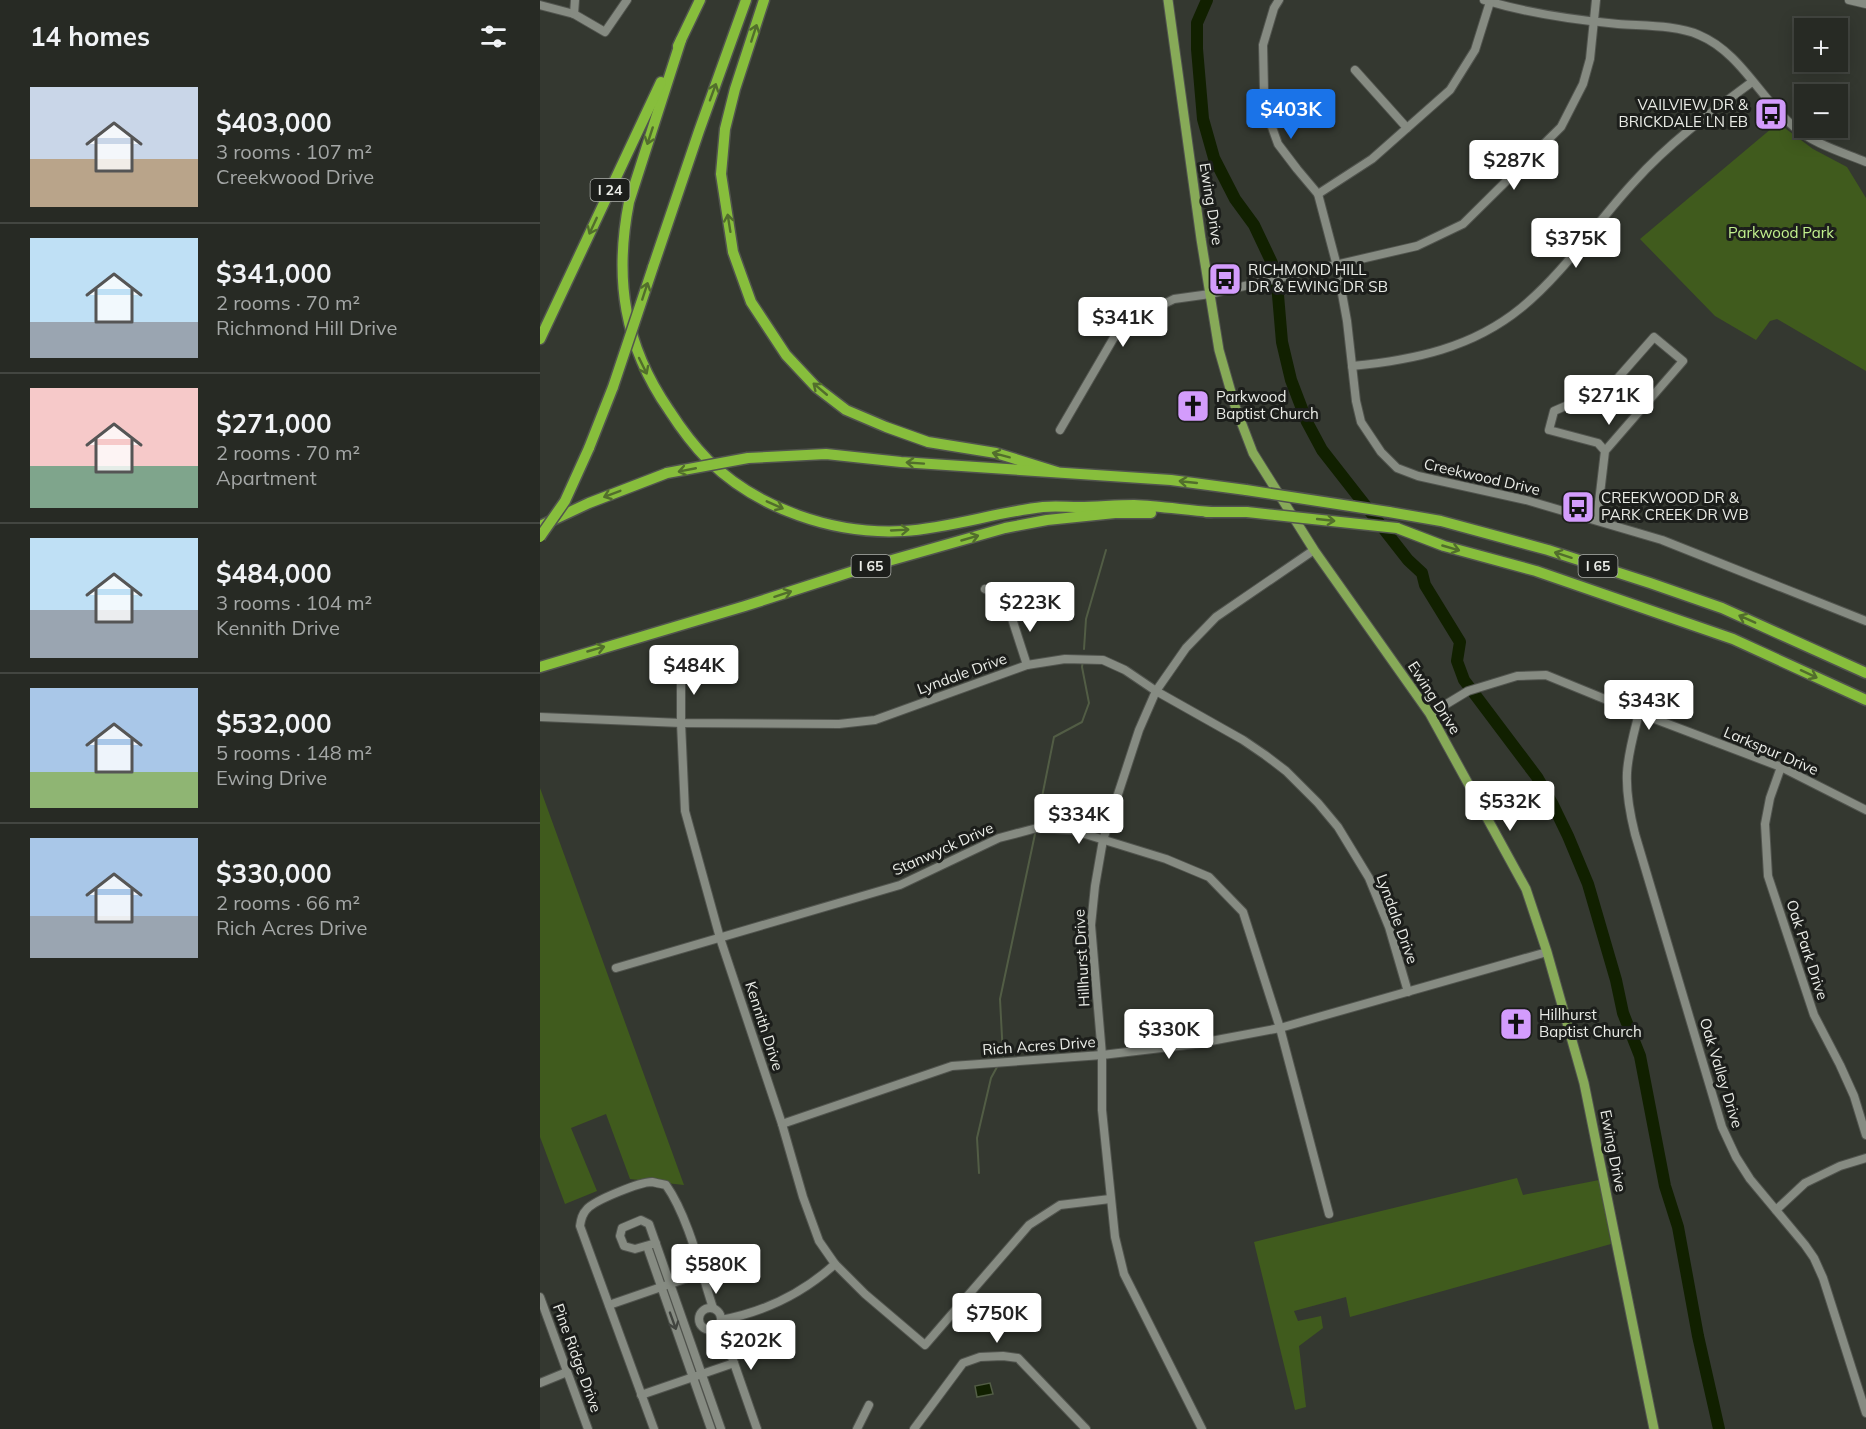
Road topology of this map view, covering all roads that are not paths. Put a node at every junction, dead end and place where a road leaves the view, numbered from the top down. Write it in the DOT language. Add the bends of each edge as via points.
graph roads {
  1 [pos="575,0"];
  2 [pos="627,0"];
  3 [pos="700,0"];
  4 [pos="746,0"];
  5 [pos="764,0"];
  6 [pos="1168,0"];
  7 [pos="1279,0"];
  8 [pos="1596,0"];
  9 [pos="1849,0"];
  10 [pos="1487,1"];
  11 [pos="1866,4"];
  12 [pos="540,5"];
  13 [pos="574,14"];
  14 [pos="1594,22"];
  15 [pos="681,40"];
  16 [pos="1355,70"];
  17 [pos="1752,82"];
  18 [pos="1407,129"];
  19 [pos="1866,162"];
  20 [pos="1318,194"];
  21 [pos="1337,266"];
  22 [pos="1210,294"];
  23 [pos="540,339"];
  24 [pos="1352,366"];
  25 [pos="1060,430"];
  26 [pos="1605,451"];
  27 [pos="1057,472"];
  28 [pos="1210,512"];
  29 [pos="1597,519"];
  30 [pos="540,526"];
  31 [pos="540,537"];
  32 [pos="1314,550"];
  33 [pos="986,589"];
  34 [pos="1866,621"];
  35 [pos="1028,664"];
  36 [pos="540,667"];
  37 [pos="681,669"];
  38 [pos="1866,674"];
  39 [pos="1156,691"];
  40 [pos="1866,700"];
  41 [pos="1639,713"];
  42 [pos="1430,714"];
  43 [pos="540,717"];
  44 [pos="681,723"];
  45 [pos="1781,767"];
  46 [pos="1866,810"];
  47 [pos="1103,840"];
  48 [pos="720,938"];
  49 [pos="1547,952"];
  50 [pos="616,968"];
  51 [pos="1408,992"];
  52 [pos="1280,1028"];
  53 [pos="1102,1055"];
  54 [pos="782,1124"];
  55 [pos="1866,1135"];
  56 [pos="1866,1158"];
  57 [pos="1110,1199"];
  58 [pos="1776,1210"];
  59 [pos="1329,1214"];
  60 [pos="656,1243"];
  61 [pos="647,1246"];
  62 [pos="836,1264"];
  63 [pos="702,1273"];
  64 [pos="670,1283"];
  65 [pos="661,1287"];
  66 [pos="540,1297"];
  67 [pos="609,1305"];
  68 [pos="712,1308"];
  69 [pos="720,1324"];
  70 [pos="734,1363"];
  71 [pos="567,1372"];
  72 [pos="702,1374"];
  73 [pos="693,1378"];
  74 [pos="540,1383"];
  75 [pos="641,1395"];
  76 [pos="869,1404"];
  77 [pos="1866,1413"];
  78 [pos="588,1429"];
  79 [pos="654,1429"];
  80 [pos="711,1429"];
  81 [pos="721,1429"];
  82 [pos="757,1429"];
  83 [pos="857,1429"];
  84 [pos="914,1429"];
  85 [pos="1086,1429"];
  86 [pos="1202,1429"];
  87 [pos="1654,1429"];
  1 -- 13 [label="street"];
  2 -- 13 [label="street" via="605,32"];
  3 -- 15 [label="highway, I 24"];
  31 -- 4 [label="highway, one-way, bridge" via="566,501 613,387"];
  27 -- 5 [label="highway, one-way" via="996,453 928,442 846,410 786,356 751,302 734,252 721,174 733,99"];
  6 -- 22 [label="main road, Ewing Drive"];
  7 -- 20 [label="street, Creekwood Drive" via="1263,45 1268,116 1278,144"];
  8 -- 14 [label="street"];
  9 -- 11 [label="street"];
  10 -- 14 [label="street"];
  10 -- 18 [label="street" via="1474,50 1460,76"];
  12 -- 13 [label="street"];
  14 -- 17 [label="street" via="1698,34 1718,45"];
  14 -- 21 [label="street" via="1583,84 1561,127 1462,224 1417,246"];
  15 -- 23 [label="highway, I 24, one-way"];
  15 -- 28 [label="highway, one-way" via="629,202 623,291 628,325 648,376 681,427 714,465 768,502 827,524 874,531 905,531 1046,507 1135,505"];
  16 -- 18 [label="street"];
  17 -- 19 [label="street" via="1792,126 1813,140"];
  17 -- 24 [label="street" via="1667,148 1540,290 1504,321 1454,346 1420,357"];
  18 -- 20 [label="street" via="1372,159"];
  20 -- 21 [label="street, Creekwood Drive"];
  21 -- 22 [label="street"];
  21 -- 24 [label="street, Creekwood Drive"];
  22 -- 25 [label="street" via="1174,299 1116,334"];
  22 -- 32 [label="main road, Ewing Drive" via="1219,350 1253,453"];
  24 -- 29 [label="street, Creekwood Drive" via="1361,422 1397,468 1418,477"];
  26 -- 26 [label="street" via="1598,443 1549,430 1554,411 1610,387 1654,337 1683,361"];
  26 -- 29 [label="street"];
  27 -- 30 [label="highway, I 65, one-way, bridge" via="826,454 748,458 667,473"];
  38 -- 27 [label="highway, I 65, one-way, bridge" via="1722,608 1548,550 1441,521 1170,480"];
  36 -- 28 [label="highway, I 65, one-way" via="1005,528 1115,513"];
  28 -- 40 [label="highway, I 65, one-way, bridge" via="1247,512 1396,528 1444,546 1536,570 1722,636"];
  29 -- 34 [label="street, Creekwood Drive" via="1662,540"];
  32 -- 39 [label="street, Hillhurst Drive" via="1216,617 1186,648"];
  32 -- 42 [label="main road, Ewing Drive"];
  33 -- 35 [label="street" via="1005,597"];
  35 -- 39 [label="street, Lyndale Drive" via="1065,659 1103,660"];
  35 -- 44 [label="street, Lyndale Drive" via="875,720 839,724"];
  37 -- 44 [label="street, Kennith Drive"];
  39 -- 47 [label="street, Hillhurst Drive"];
  39 -- 51 [label="street, Lyndale Drive" via="1265,755 1318,803 1338,827 1369,878 1389,927"];
  41 -- 42 [label="street, Larkspur Drive" via="1546,675 1517,676 1468,691"];
  41 -- 45 [label="street, Larkspur Drive"];
  41 -- 58 [label="street, Oak Valley Drive" via="1627,773 1635,834 1722,1127 1750,1179"];
  42 -- 49 [label="main road, Ewing Drive" via="1526,889"];
  43 -- 44 [label="street, Lyndale Drive"];
  44 -- 48 [label="street, Kennith Drive" via="686,811"];
  45 -- 46 [label="street, Larkspur Drive"];
  45 -- 55 [label="street, Oak Park Drive" via="1765,824 1768,876 1814,1015 1849,1086"];
  47 -- 48 [label="street, Stanwyck Drive" via="1072,830 1037,828 999,838 900,885"];
  47 -- 52 [label="street, Stanwyck Drive" via="1209,877 1243,912"];
  47 -- 53 [label="street, Hillhurst Drive" via="1091,925"];
  48 -- 50 [label="street, Stanwyck Drive"];
  48 -- 54 [label="street, Kennith Drive"];
  49 -- 51 [label="street, Rich Acres Drive"];
  49 -- 87 [label="main road, Ewing Drive" via="1584,1083"];
  51 -- 52 [label="street, Rich Acres Drive"];
  52 -- 53 [label="street, Rich Acres Drive" via="1195,1044"];
  52 -- 59 [label="street, Stanwyck Drive"];
  53 -- 54 [label="street, Rich Acres Drive" via="952,1066"];
  53 -- 57 [label="street, Hillhurst Drive" via="1102,1110"];
  54 -- 62 [label="street, Kennith Drive" via="819,1241"];
  56 -- 58 [label="street" via="1805,1183"];
  57 -- 62 [label="street, Kennith Drive" via="1060,1205 1029,1225 925,1345"];
  57 -- 86 [label="street, Hillhurst Drive" via="1124,1274"];
  58 -- 77 [label="street, Oak Valley Drive" via="1814,1258"];
  60 -- 61 [label="street"];
  60 -- 61 [label="street" via="650,1224 641,1220 622,1228 624,1246"];
  60 -- 64 [label="street"];
  61 -- 65 [label="street"];
  62 -- 69 [label="street" via="780,1302"];
  63 -- 64 [label="street"];
  63 -- 67 [label="street" via="675,1198 666,1185 650,1182 618,1192 585,1210 580,1226"];
  63 -- 68 [label="street"];
  64 -- 65 [label="street"];
  64 -- 72 [label="street"];
  65 -- 67 [label="street"];
  65 -- 73 [label="street, one-way"];
  66 -- 71 [label="street, Pine Ridge Drive"];
  67 -- 75 [label="street"];
  68 -- 69 [label="street" via="720,1314"];
  68 -- 69 [label="street" via="702,1312 700,1323 708,1330"];
  69 -- 70 [label="street"];
  70 -- 72 [label="street"];
  70 -- 82 [label="street"];
  71 -- 74 [label="street"];
  71 -- 78 [label="street, Pine Ridge Drive"];
  72 -- 73 [label="street"];
  72 -- 81 [label="street"];
  73 -- 75 [label="street"];
  73 -- 80 [label="street"];
  75 -- 79 [label="street"];
  76 -- 83 [label="street"];
  84 -- 85 [label="street" via="963,1363 980,1357 1004,1356 1018,1358"];
}
